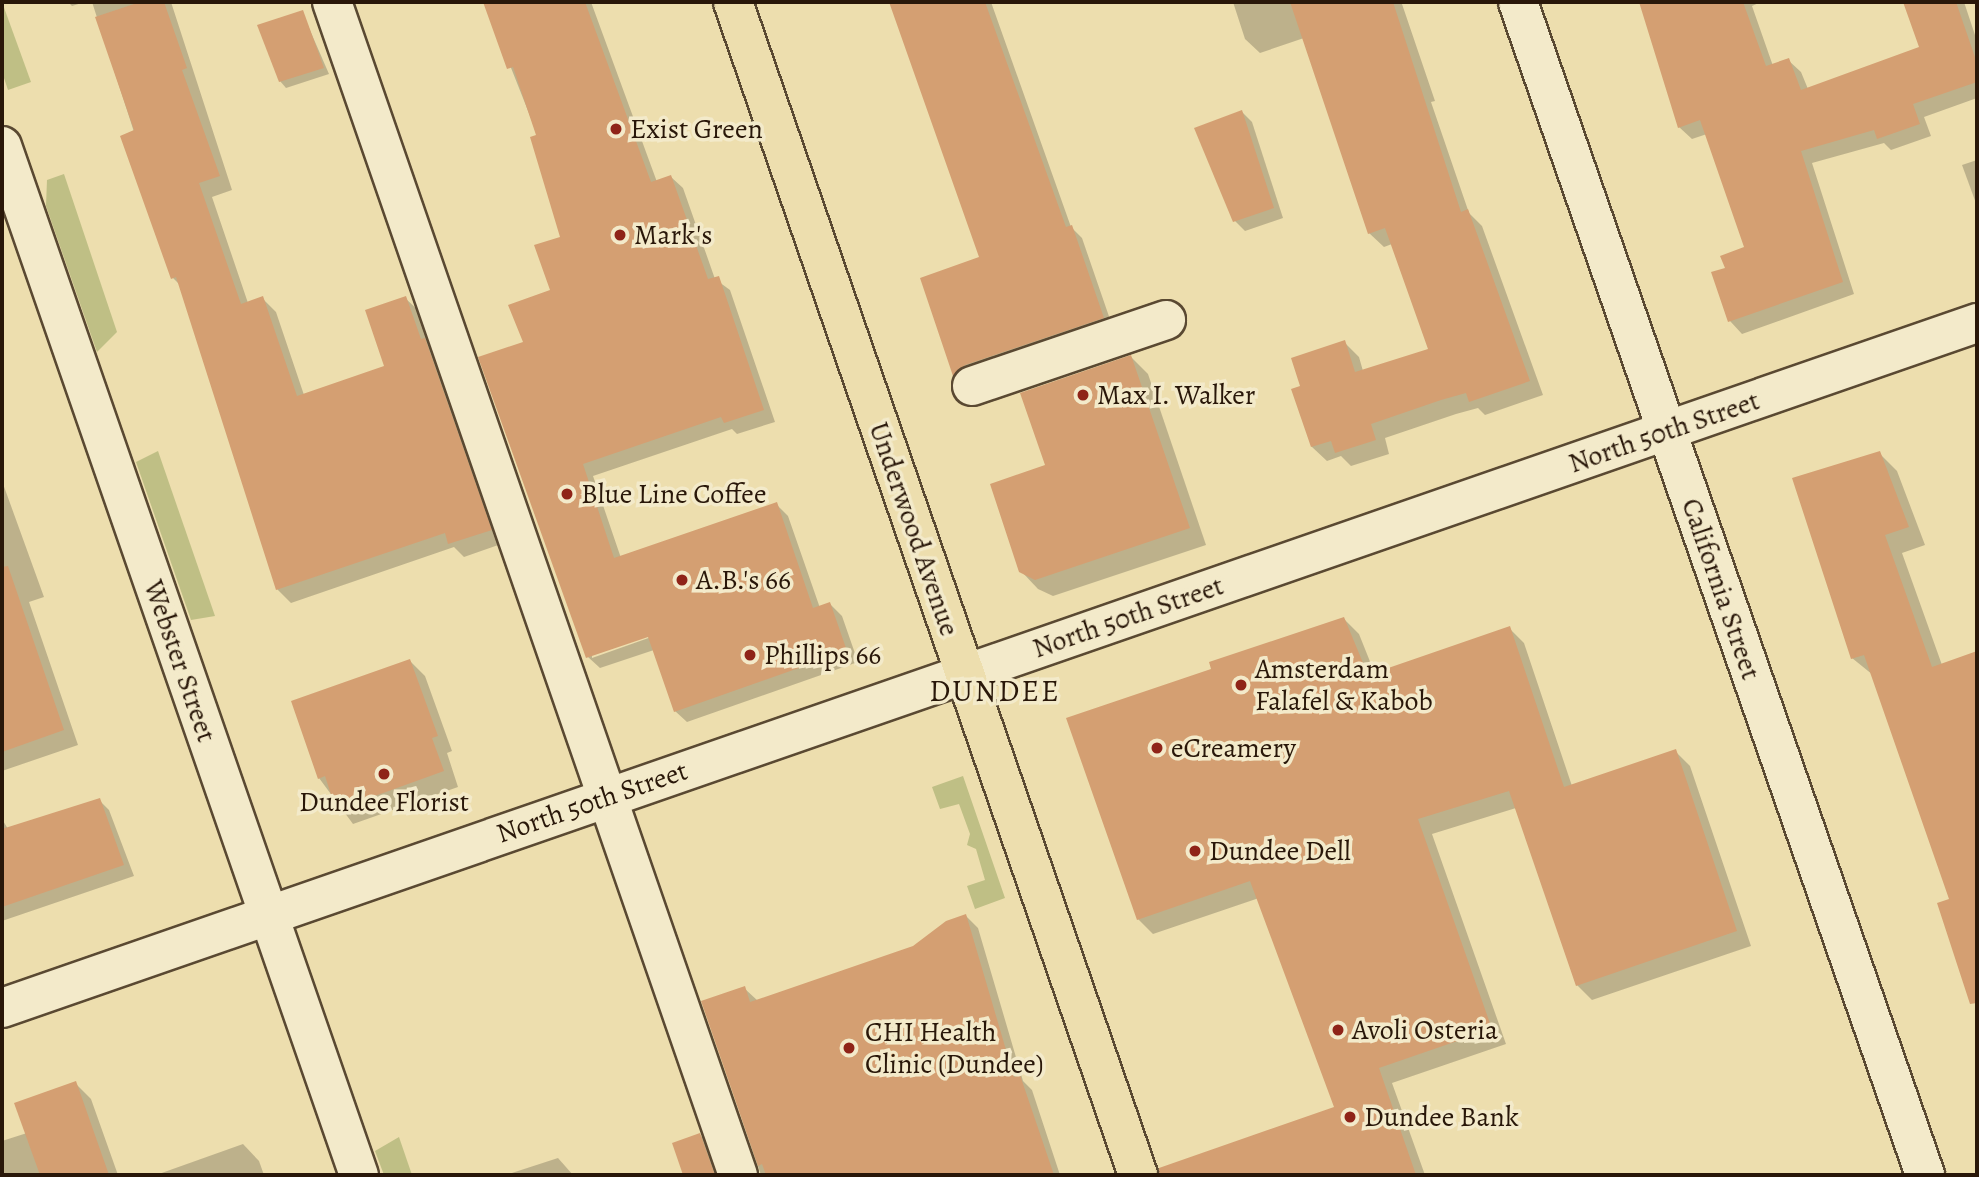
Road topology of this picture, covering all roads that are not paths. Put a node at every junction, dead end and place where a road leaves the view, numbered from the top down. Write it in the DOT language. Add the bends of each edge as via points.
graph roads {
  1 [pos="332,2"];
  2 [pos="733,2"];
  3 [pos="1518,2"];
  4 [pos="2,146"];
  5 [pos="1166,320"];
  6 [pos="1977,323"];
  7 [pos="972,386"];
  8 [pos="1666,431"];
  9 [pos="966,674"];
  10 [pos="605,798"];
  11 [pos="267,915"];
  12 [pos="2,1008"];
  13 [pos="359,1175"];
  14 [pos="738,1175"];
  15 [pos="1138,1175"];
  16 [pos="1925,1175"];
  1 -- 10 [label="street"];
  2 -- 9 [label="main road, Underwood Avenue"];
  3 -- 8 [label="street, California Street"];
  4 -- 11 [label="street, Webster Street"];
  5 -- 7 [label="street"];
  6 -- 8 [label="street, North 50th Street"];
  8 -- 9 [label="street, North 50th Street"];
  8 -- 16 [label="street, California Street"];
  9 -- 10 [label="street, North 50th Street"];
  9 -- 15 [label="main road, Underwood Avenue"];
  10 -- 11 [label="street, North 50th Street"];
  10 -- 14 [label="street"];
  11 -- 12 [label="street, North 50th Street"];
  11 -- 13 [label="street, Webster Street"];
}
